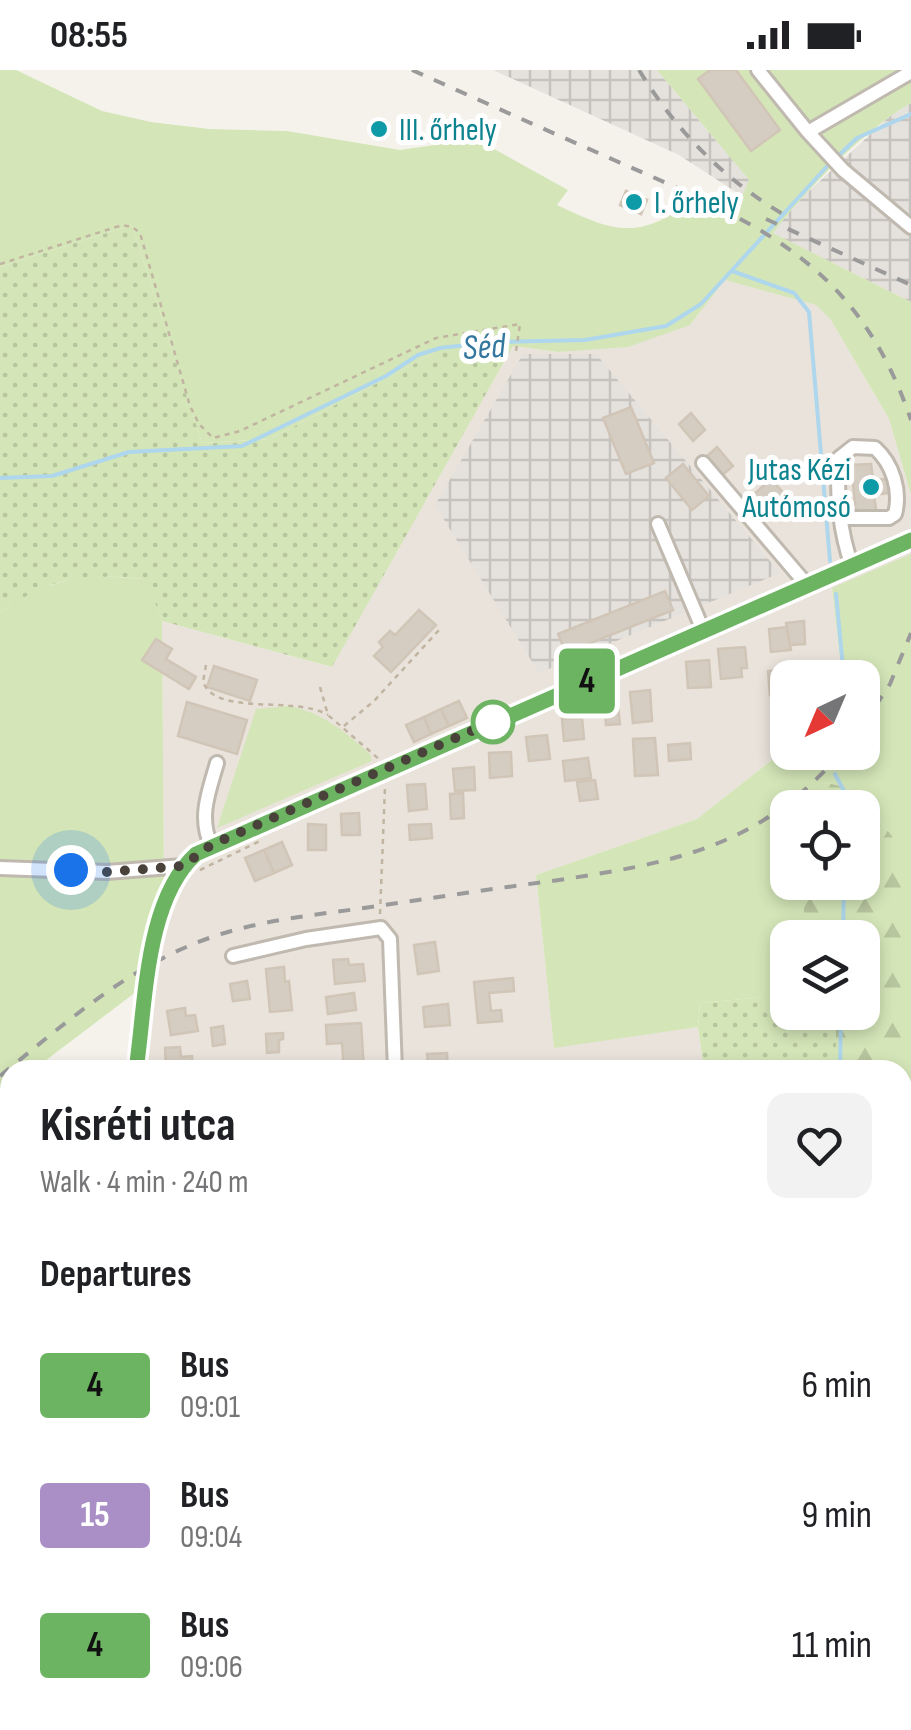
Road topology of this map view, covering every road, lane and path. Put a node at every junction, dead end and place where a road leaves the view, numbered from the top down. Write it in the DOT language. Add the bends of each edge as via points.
graph roads {
  1 [pos="758,70"];
  2 [pos="911,72"];
  3 [pos="808,132"];
  4 [pos="911,227"];
  5 [pos="0,264"];
  6 [pos="516,352"];
  7 [pos="703,463"];
  8 [pos="842,518"];
  9 [pos="658,524"];
  10 [pos="911,540"];
  11 [pos="852,566"];
  12 [pos="808,585"];
  13 [pos="439,630"];
  14 [pos="703,630"];
  15 [pos="206,665"];
  16 [pos="328,715"];
  17 [pos="342,727"];
  18 [pos="217,763"];
  19 [pos="265,838"];
  20 [pos="211,845"];
  21 [pos="0,868"];
  22 [pos="381,870"];
  23 [pos="186,873"];
  24 [pos="381,928"];
  25 [pos="233,956"];
  26 [pos="138,1060"];
  27 [pos="395,1060"];
  1 -- 3 [label="street"];
  2 -- 3 [label="street"];
  3 -- 4 [label="street"];
  5 -- 6 [label="path" via="126,224 134,228 190,406 213,438 436,338 520,324"];
  7 -- 12 [label="street"];
  8 -- 8 [label="street" via="839,458 853,447 875,448 891,467 896,514"];
  8 -- 11 [label="street"];
  9 -- 14 [label="street"];
  10 -- 11 [label="street"];
  11 -- 12 [label="street"];
  12 -- 14 [label="street"];
  13 -- 17 [label="path"];
  14 -- 20 [label="street"];
  15 -- 16 [label="path" via="203,682 215,697 308,706"];
  18 -- 20 [label="street" via="204,810"];
  19 -- 23 [label="path"];
  20 -- 23 [label="street"];
  21 -- 23 [label="street"];
  22 -- 24 [label="path"];
  23 -- 26 [label="street" via="172,882 160,913"];
  24 -- 25 [label="street"];
  24 -- 27 [label="street" via="390,938"];
}
